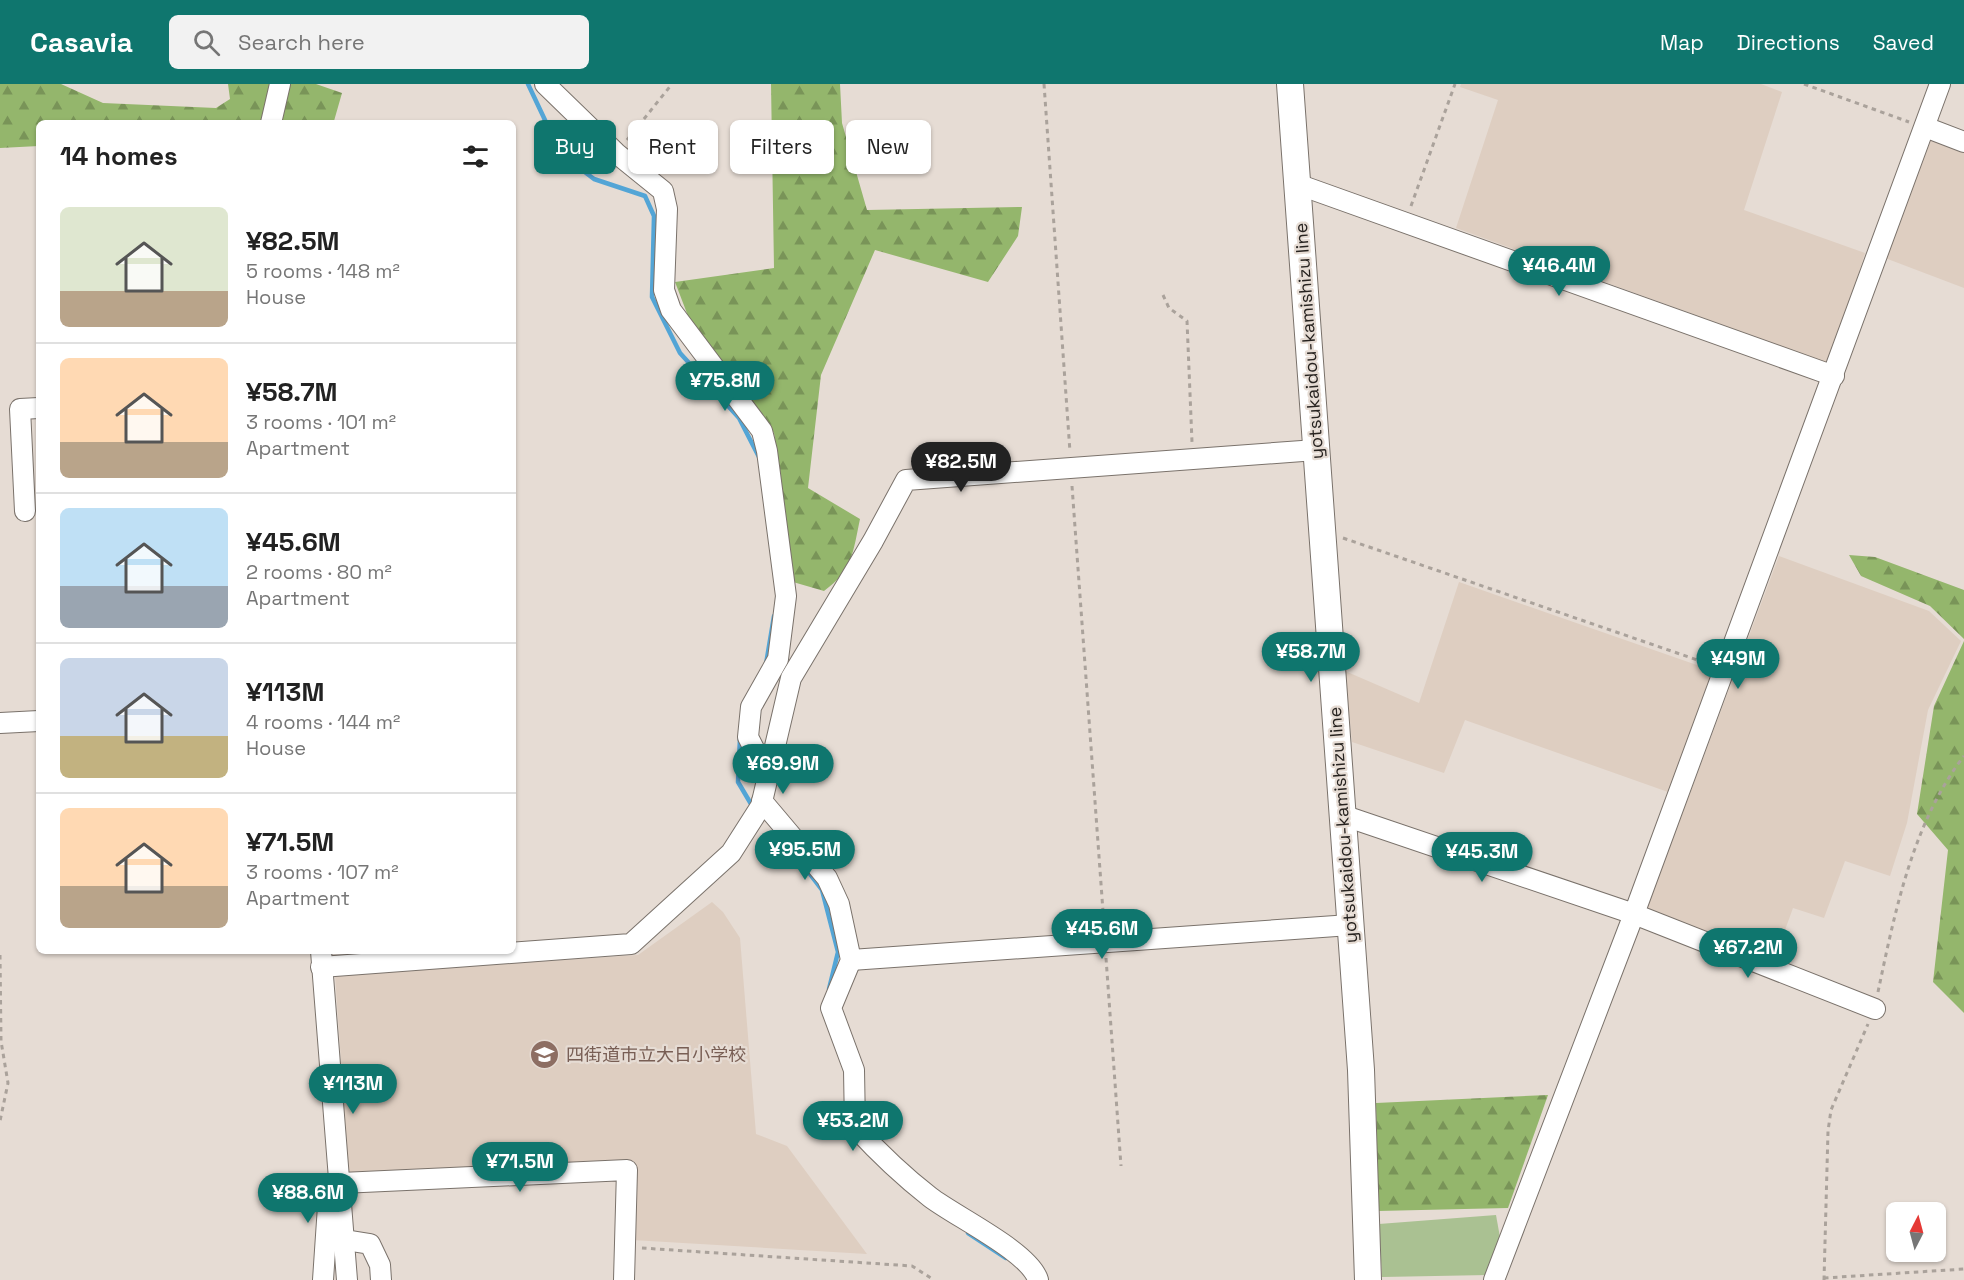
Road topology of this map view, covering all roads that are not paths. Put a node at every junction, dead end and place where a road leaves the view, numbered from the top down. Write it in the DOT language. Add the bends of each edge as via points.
graph roads {
  1 [pos="280,84"];
  2 [pos="1290,84"];
  3 [pos="1940,84"];
  4 [pos="552,87"];
  5 [pos="272,120"];
  6 [pos="1925,127"];
  7 [pos="1964,142"];
  8 [pos="1297,184"];
  9 [pos="1834,376"];
  10 [pos="36,408"];
  11 [pos="1316,450"];
  12 [pos="25,511"];
  13 [pos="36,721"];
  14 [pos="0,723"];
  15 [pos="767,774"];
  16 [pos="758,810"];
  17 [pos="1342,815"];
  18 [pos="1634,914"];
  19 [pos="1350,925"];
  20 [pos="516,950"];
  21 [pos="424,954"];
  22 [pos="321,959"];
  23 [pos="851,960"];
  24 [pos="1875,1009"];
  25 [pos="341,1183"];
  26 [pos="345,1240"];
  27 [pos="322,1280"];
  28 [pos="347,1280"];
  29 [pos="381,1280"];
  30 [pos="624,1280"];
  31 [pos="1038,1280"];
  32 [pos="1368,1280"];
  33 [pos="1494,1280"];
  1 -- 5 [label="street"];
  2 -- 8 [label="main road, yotsukaidou-kamishizu line"];
  3 -- 6 [label="street"];
  4 -- 15 [label="street" via="616,153 663,191 667,209 664,290 671,310 762,431 786,596 778,659 751,707 748,737"];
  6 -- 7 [label="street"];
  6 -- 9 [label="street"];
  8 -- 9 [label="street"];
  8 -- 11 [label="main road, yotsukaidou-kamishizu line"];
  9 -- 18 [label="street"];
  10 -- 12 [label="street" via="20,409"];
  11 -- 15 [label="street" via="906,480 791,678"];
  11 -- 17 [label="main road, yotsukaidou-kamishizu line"];
  13 -- 14 [label="street"];
  15 -- 16 [label="street"];
  16 -- 20 [label="street" via="731,853 631,944"];
  16 -- 23 [label="street" via="828,878 839,904"];
  17 -- 18 [label="street"];
  17 -- 19 [label="main road, yotsukaidou-kamishizu line"];
  18 -- 24 [label="street"];
  18 -- 33 [label="street"];
  19 -- 23 [label="street"];
  19 -- 32 [label="main road, yotsukaidou-kamishizu line" via="1361,1070"];
  21 -- 22 [label="street"];
  22 -- 25 [label="street"];
  23 -- 31 [label="street" via="831,1008 854,1070 855,1127 930,1197 1020,1254 1035,1269"];
  25 -- 26 [label="street"];
  25 -- 27 [label="street" via="328,1206"];
  25 -- 30 [label="street" via="627,1170"];
  26 -- 28 [label="street"];
  26 -- 29 [label="street" via="370,1244 380,1265"];
}
